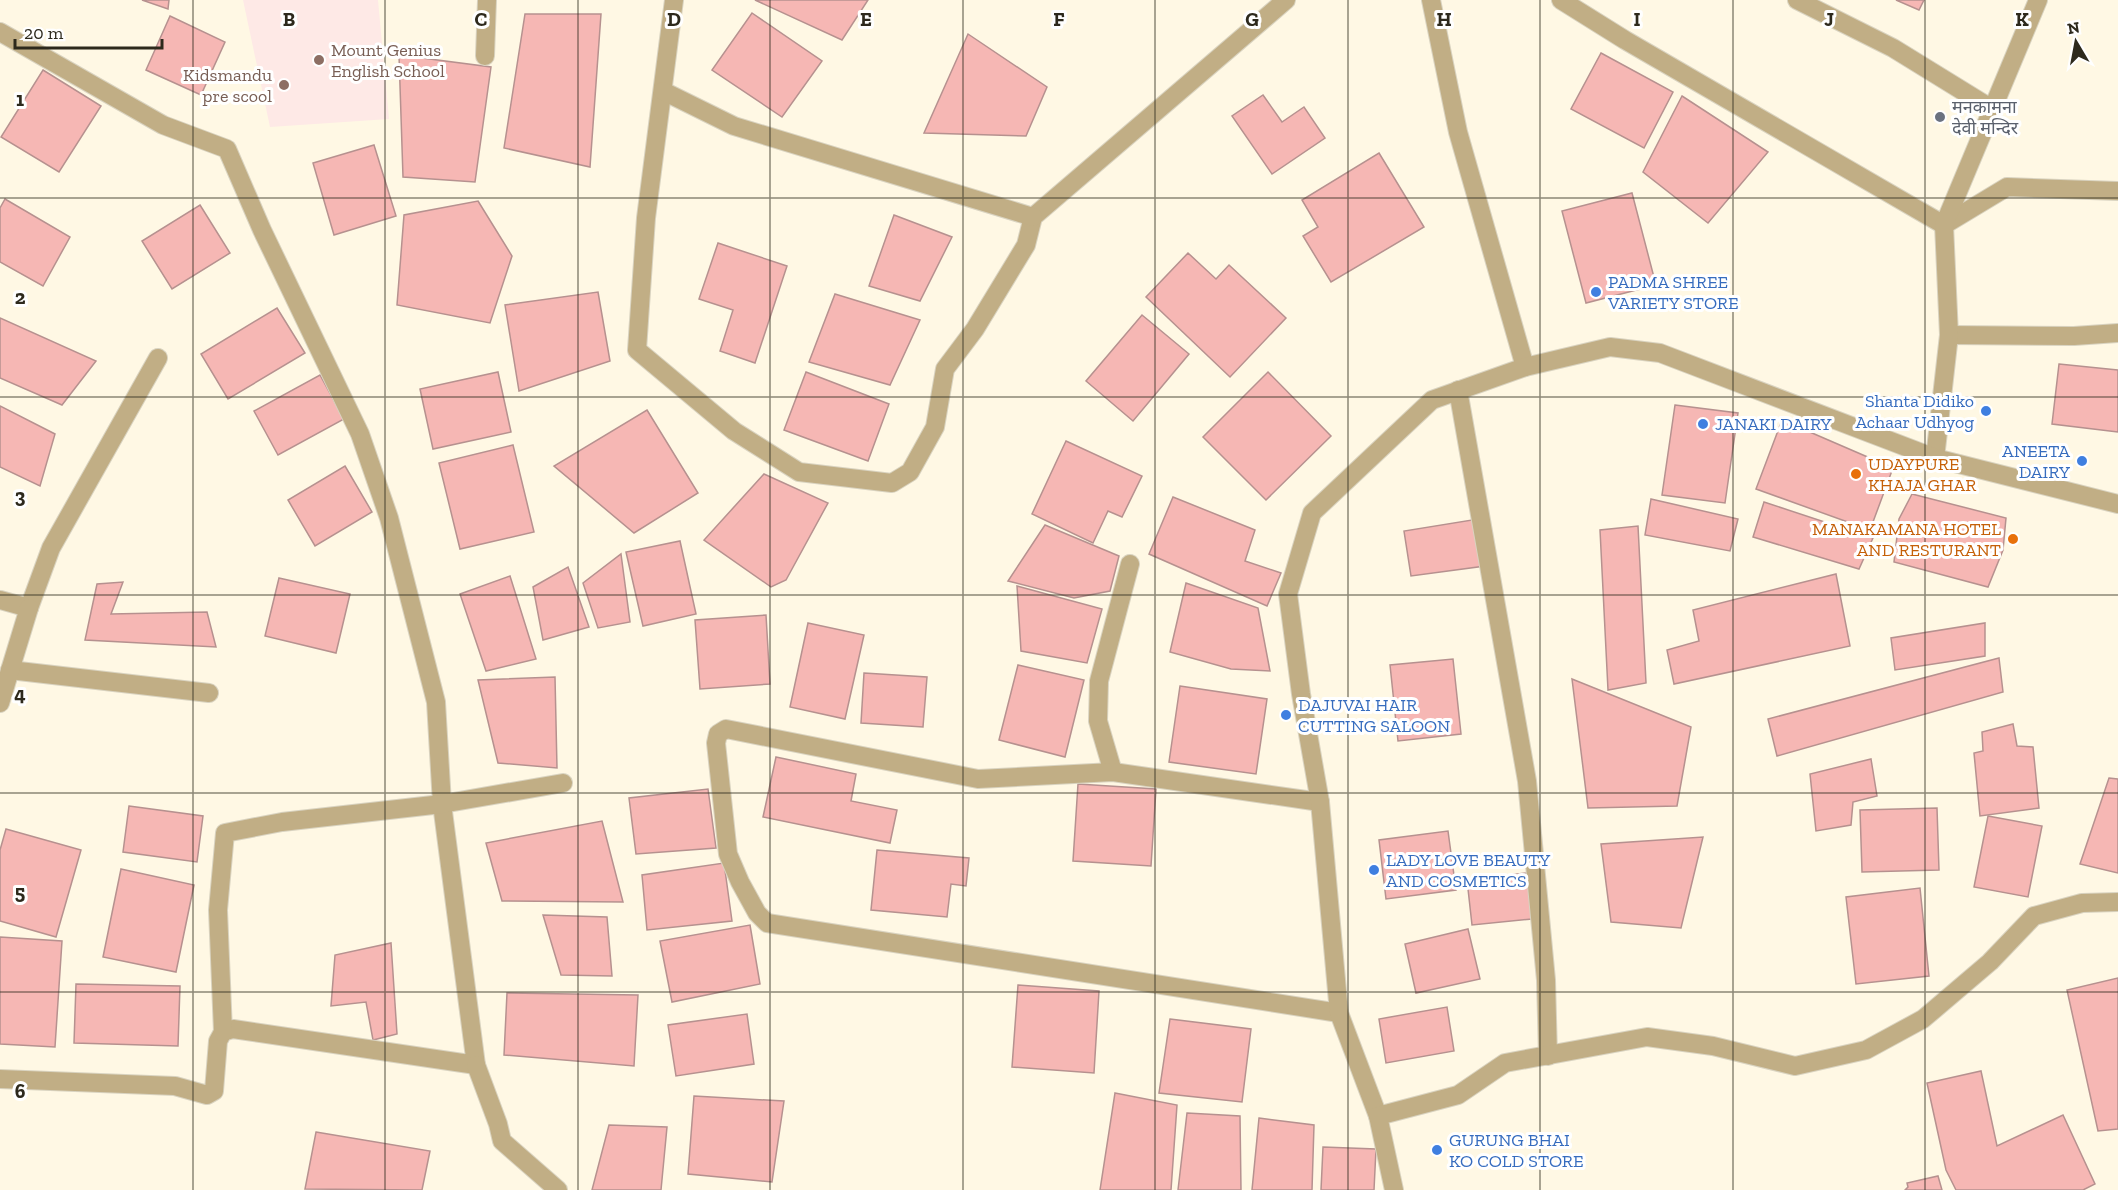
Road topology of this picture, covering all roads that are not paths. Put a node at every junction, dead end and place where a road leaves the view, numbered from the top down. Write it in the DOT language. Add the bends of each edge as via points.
graph roads {
  1 [pos="487,0"];
  2 [pos="674,0"];
  3 [pos="1286,0"];
  4 [pos="1431,0"];
  5 [pos="1561,0"];
  6 [pos="1797,0"];
  7 [pos="2038,0"];
  8 [pos="0,32"];
  9 [pos="485,56"];
  10 [pos="663,91"];
  11 [pos="1992,109"];
  12 [pos="2118,191"];
  13 [pos="1033,217"];
  14 [pos="1944,225"];
  15 [pos="2118,333"];
  16 [pos="1948,335"];
  17 [pos="158,358"];
  18 [pos="1525,367"];
  19 [pos="1458,390"];
  20 [pos="1935,458"];
  21 [pos="2118,504"];
  22 [pos="1130,564"];
  23 [pos="0,600"];
  24 [pos="29,608"];
  25 [pos="10,670"];
  26 [pos="209,693"];
  27 [pos="0,703"];
  28 [pos="1113,772"];
  29 [pos="563,783"];
  30 [pos="1320,802"];
  31 [pos="442,804"];
  32 [pos="2118,902"];
  33 [pos="1339,1013"];
  34 [pos="223,1032"];
  35 [pos="1548,1056"];
  36 [pos="476,1065"];
  37 [pos="0,1078"];
  38 [pos="1378,1116"];
  39 [pos="558,1190"];
  40 [pos="1394,1190"];
  1 -- 9 [label="street"];
  2 -- 10 [label="street"];
  3 -- 13 [label="street"];
  4 -- 18 [label="street" via="1458,132"];
  5 -- 14 [label="street"];
  6 -- 11 [label="street" via="1893,48"];
  7 -- 11 [label="street"];
  8 -- 31 [label="street" via="163,125 226,149 360,434 389,518 436,702"];
  10 -- 13 [label="street" via="734,126"];
  10 -- 13 [label="street" via="646,218 637,350 734,431 800,472 892,483 910,472 935,427 945,369 975,329 1026,245"];
  11 -- 14 [label="street"];
  12 -- 14 [label="street" via="2007,187"];
  14 -- 16 [label="street"];
  15 -- 16 [label="street"];
  16 -- 20 [label="street"];
  17 -- 24 [label="street" via="51,548"];
  18 -- 19 [label="street"];
  18 -- 20 [label="street" via="1610,347 1660,353"];
  19 -- 30 [label="street" via="1432,400 1312,513 1288,594"];
  19 -- 35 [label="street" via="1527,781 1546,980"];
  20 -- 21 [label="street"];
  22 -- 28 [label="street" via="1100,681 1098,721"];
  23 -- 24 [label="street"];
  24 -- 25 [label="street"];
  25 -- 26 [label="street"];
  25 -- 27 [label="street"];
  28 -- 30 [label="street"];
  28 -- 33 [label="street" via="978,779 726,729 718,734 716,743 728,854 757,913 766,922"];
  29 -- 31 [label="street"];
  30 -- 33 [label="street"];
  31 -- 34 [label="street" via="282,822 225,833 218,910"];
  31 -- 36 [label="street"];
  32 -- 35 [label="street" via="2082,903 2034,916 1990,962 1923,1019 1866,1050 1795,1066 1647,1037"];
  33 -- 38 [label="street"];
  34 -- 36 [label="street" via="233,1029"];
  34 -- 37 [label="street" via="218,1041 214,1092 207,1095 175,1086"];
  35 -- 38 [label="street" via="1505,1063 1458,1095"];
  36 -- 39 [label="street" via="502,1141"];
  38 -- 40 [label="street"];
}
